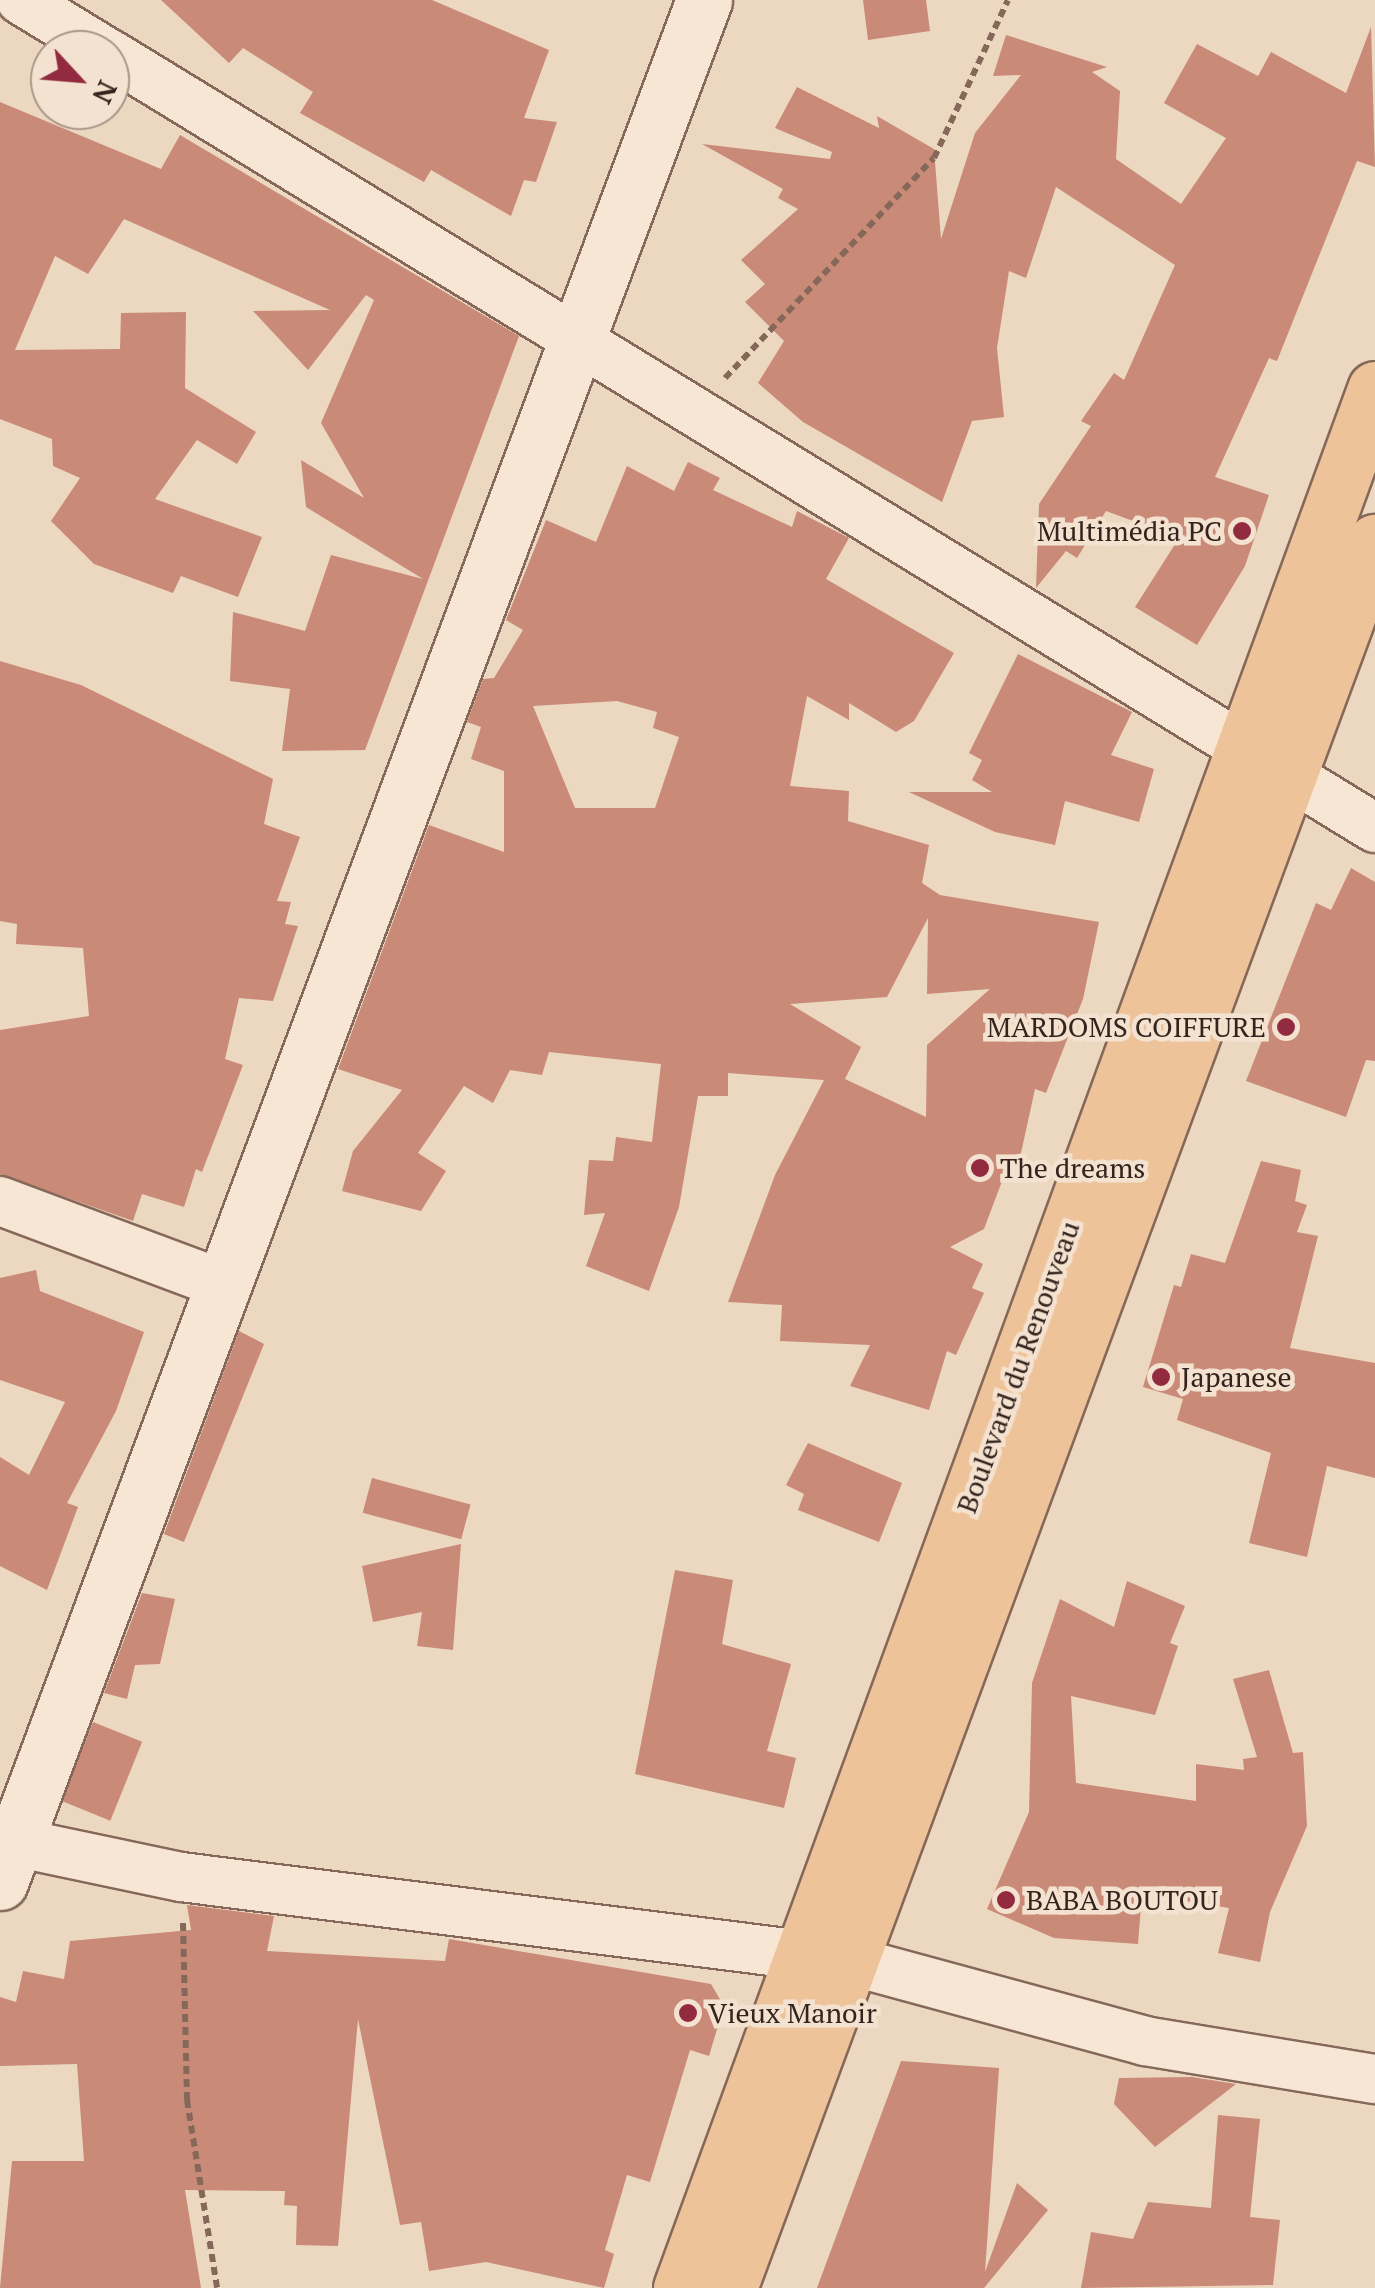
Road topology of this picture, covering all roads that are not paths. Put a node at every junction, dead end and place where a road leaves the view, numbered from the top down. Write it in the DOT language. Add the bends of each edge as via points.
graph roads {
  1 [pos="21,0"];
  2 [pos="704,0"];
  3 [pos="70,30"];
  4 [pos="130,66"];
  5 [pos="582,344"];
  6 [pos="1375,389"];
  7 [pos="1375,542"];
  8 [pos="1244,751"];
  9 [pos="1291,779"];
  10 [pos="1375,828"];
  11 [pos="0,1201"];
  12 [pos="225,1284"];
  13 [pos="5,1854"];
  14 [pos="827,1956"];
  15 [pos="1375,2078"];
  16 [pos="681,2288"];
  17 [pos="729,2288"];
  1 -- 3 [label="street"];
  2 -- 5 [label="main road"];
  4 -- 5 [label="street"];
  5 -- 8 [label="street"];
  5 -- 12 [label="main road"];
  6 -- 8 [label="main road, Boulevard du Renouveau"];
  7 -- 9 [label="main road, Boulevard du Renouveau"];
  8 -- 9 [label="street"];
  8 -- 14 [label="main road, Boulevard du Renouveau"];
  9 -- 10 [label="street"];
  9 -- 14 [label="main road, Boulevard du Renouveau"];
  11 -- 12 [label="street"];
  12 -- 13 [label="main road"];
  13 -- 14 [label="street"];
  14 -- 15 [label="street" via="1144,2041"];
  14 -- 16 [label="main road, Boulevard du Renouveau"];
  14 -- 17 [label="main road, Boulevard du Renouveau"];
}
